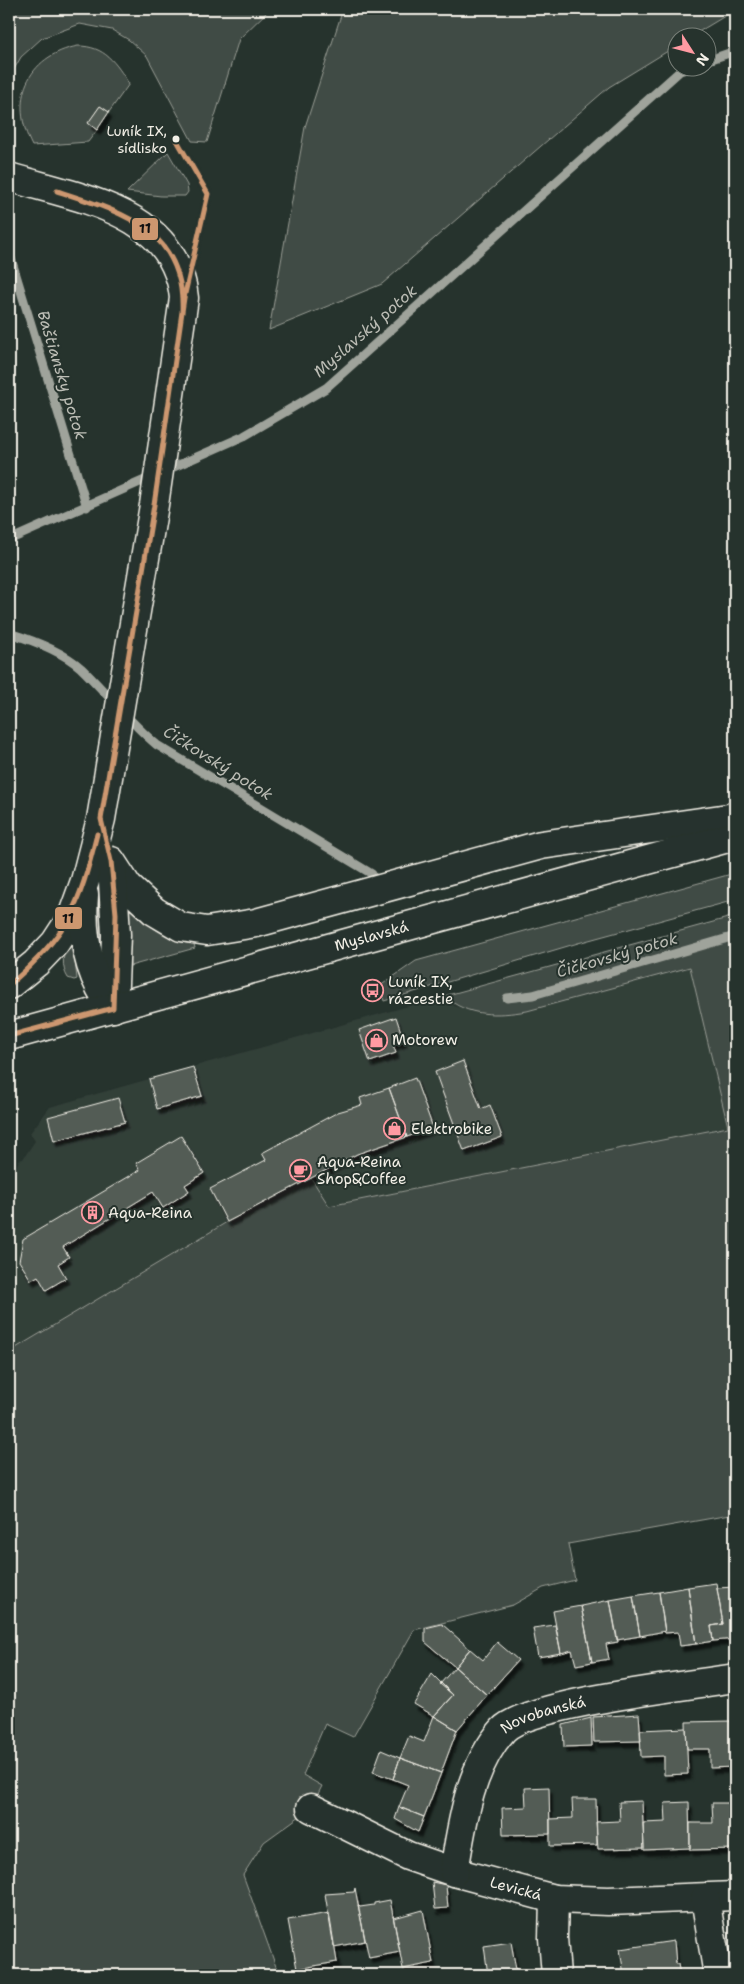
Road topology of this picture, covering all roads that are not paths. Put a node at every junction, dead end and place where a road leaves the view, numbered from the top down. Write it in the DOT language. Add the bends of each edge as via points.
graph roads {
  1 [pos="9,177"];
  2 [pos="735,817"];
  3 [pos="101,819"];
  4 [pos="735,836"];
  5 [pos="111,861"];
  6 [pos="85,881"];
  7 [pos="9,985"];
  8 [pos="113,1008"];
  9 [pos="9,1036"];
  10 [pos="735,1678"];
  11 [pos="311,1808"];
  12 [pos="454,1872"];
  13 [pos="735,1896"];
  14 [pos="705,1898"];
  15 [pos="554,1899"];
  16 [pos="556,1975"];
  17 [pos="718,1975"];
  1 -- 3 [label="street" via="132,217 146,227 169,255 181,277 184,298 154,506"];
  2 -- 5 [label="street" via="541,845 218,931 194,930 166,919 140,900"];
  3 -- 5 [label="street"];
  3 -- 6 [label="street"];
  4 -- 8 [label="street, Myslavská"];
  5 -- 8 [label="street" via="116,935"];
  6 -- 7 [label="street" via="72,917 55,943"];
  6 -- 8 [label="street" via="86,945 98,986"];
  8 -- 9 [label="street, Myslavská"];
  10 -- 12 [label="street, Novobanská" via="570,1705 536,1713 510,1724 494,1743 473,1785"];
  11 -- 12 [label="street, Levická" via="408,1856"];
  12 -- 15 [label="street, Levická"];
  13 -- 14 [label="street, Levická"];
  14 -- 15 [label="street, Levická"];
  14 -- 17 [label="street"];
  15 -- 16 [label="street" via="552,1938"];
}
